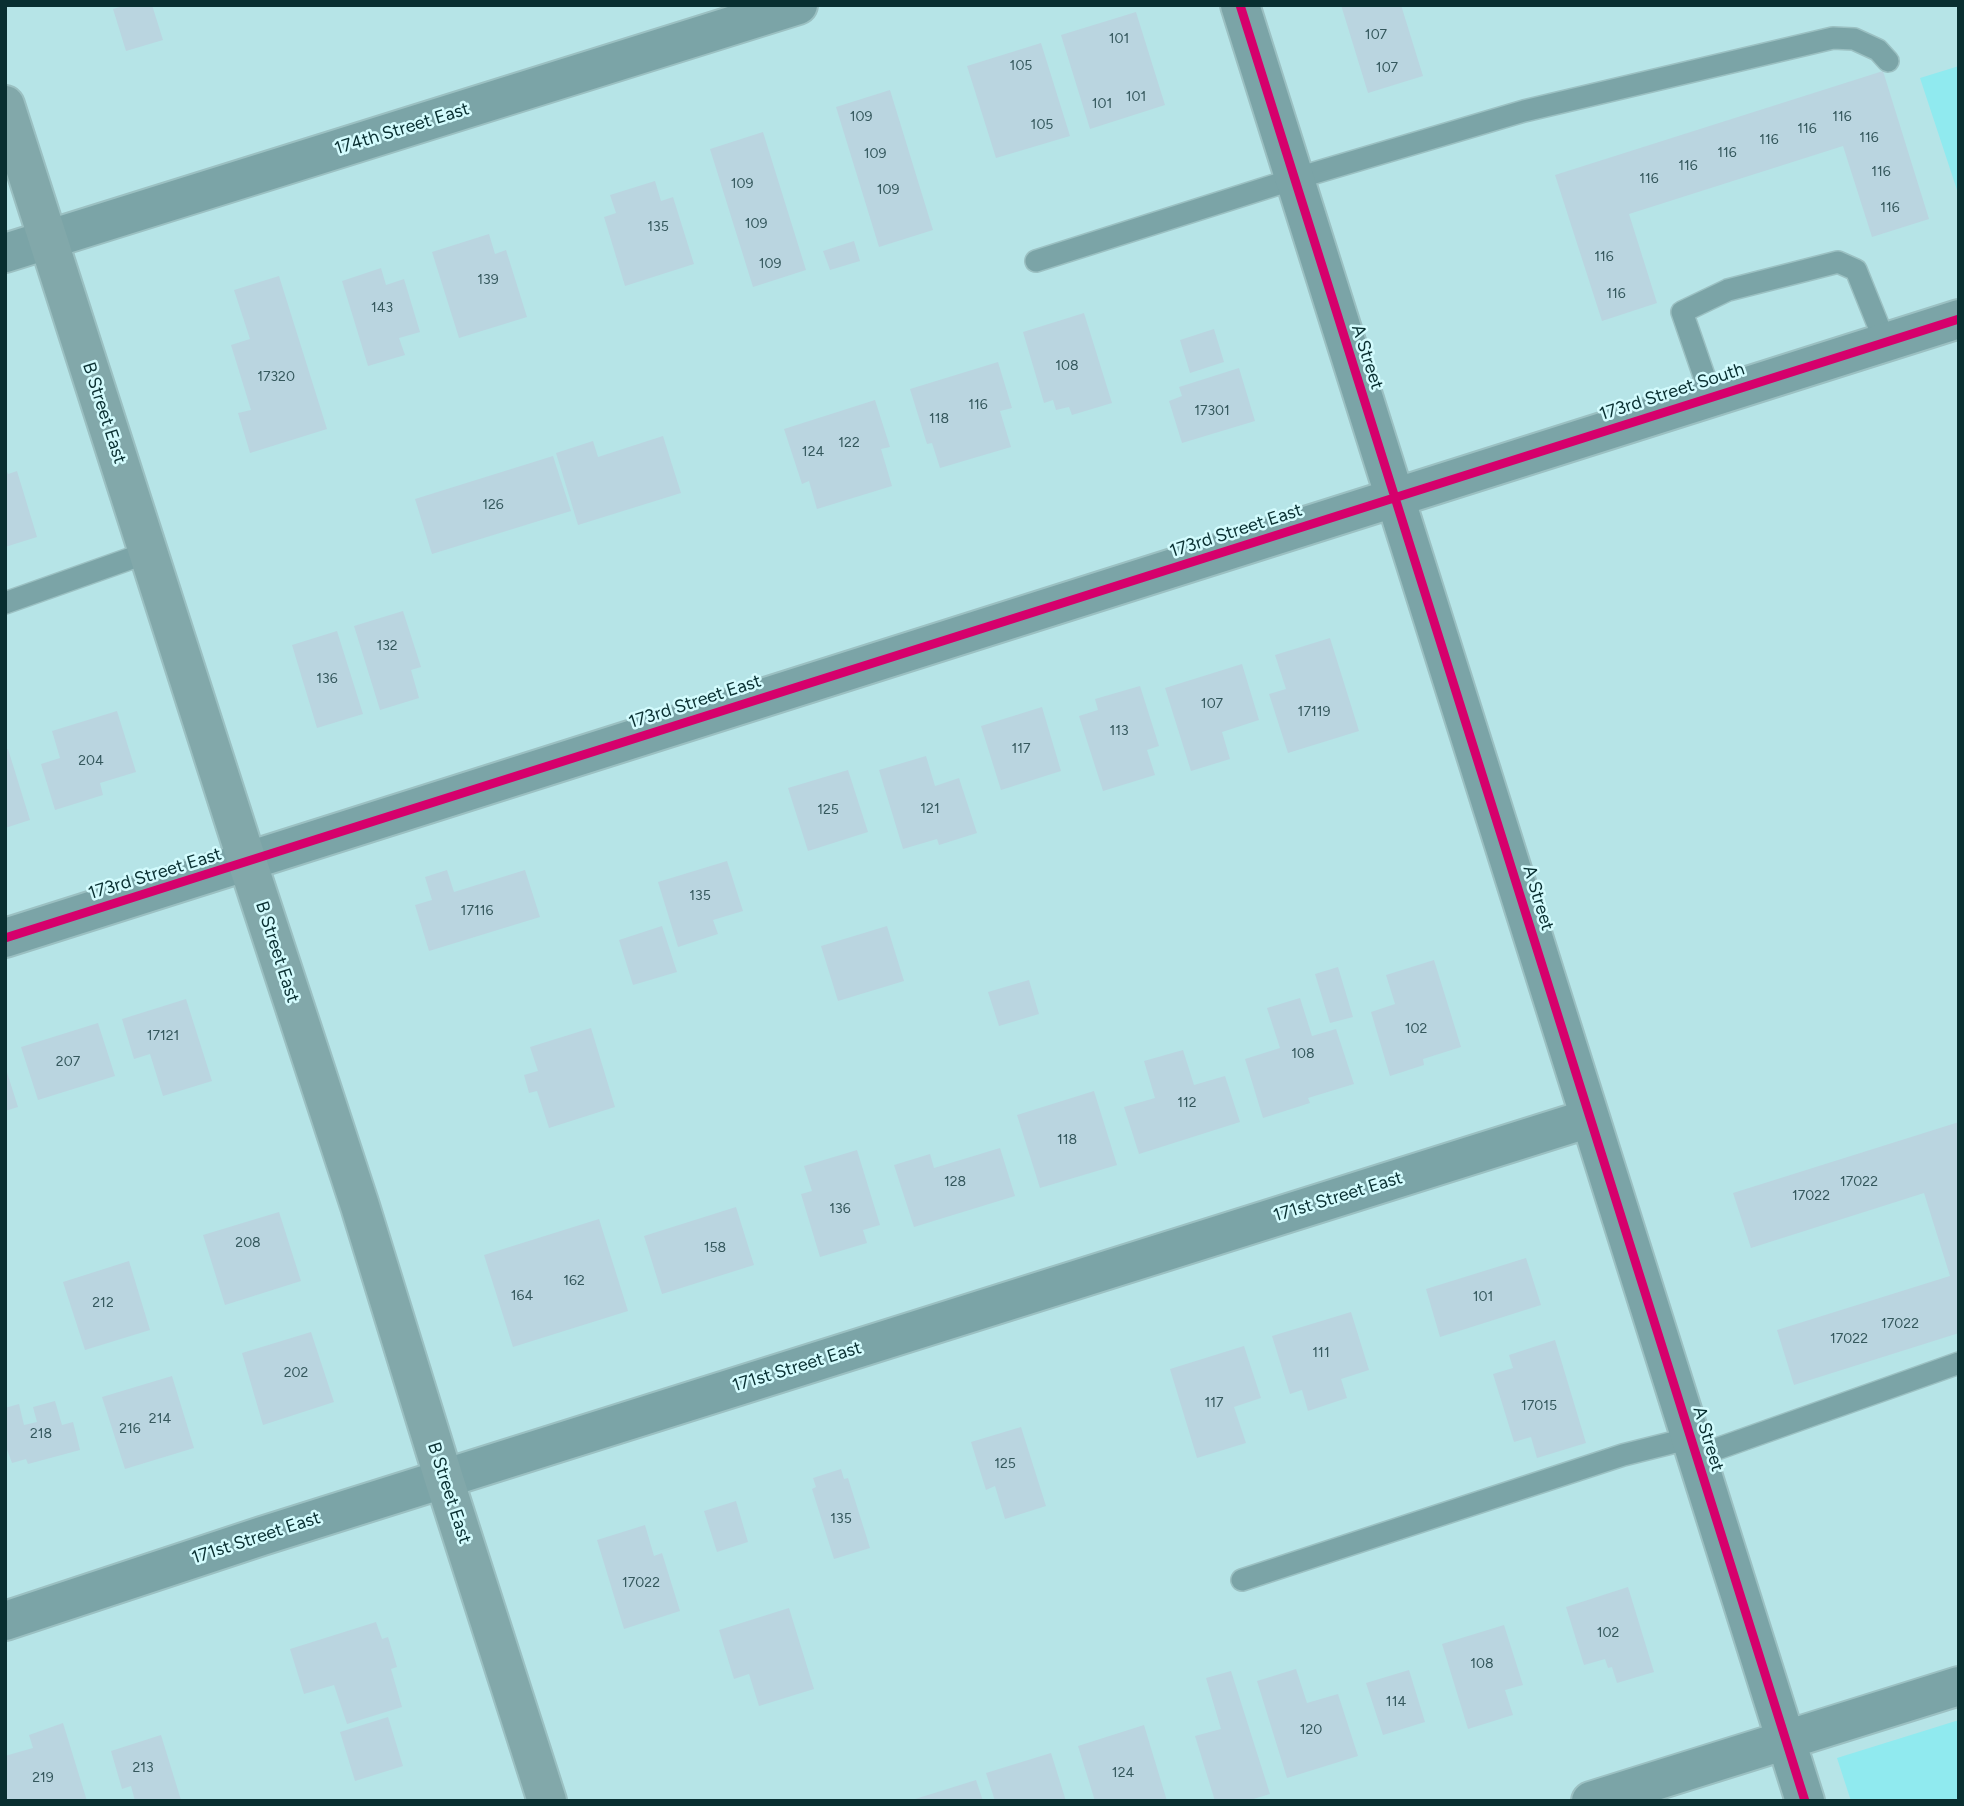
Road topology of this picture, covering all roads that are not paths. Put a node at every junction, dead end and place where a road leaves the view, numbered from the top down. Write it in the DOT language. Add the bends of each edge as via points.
graph roads {
  1 [pos="798,5"];
  2 [pos="1240,5"];
  3 [pos="1888,61"];
  4 [pos="5,105"];
  5 [pos="1294,179"];
  6 [pos="48,240"];
  7 [pos="5,253"];
  8 [pos="1036,261"];
  9 [pos="1959,318"];
  10 [pos="1885,342"];
  11 [pos="1711,397"];
  12 [pos="1395,496"];
  13 [pos="149,552"];
  14 [pos="5,603"];
  15 [pos="247,862"];
  16 [pos="5,938"];
  17 [pos="1590,1118"];
  18 [pos="1959,1363"];
  19 [pos="1694,1447"];
  20 [pos="444,1479"];
  21 [pos="1242,1580"];
  22 [pos="5,1622"];
  23 [pos="1959,1686"];
  24 [pos="1786,1739"];
  25 [pos="538,1798"];
  26 [pos="1591,1801"];
  27 [pos="1805,1801"];
  1 -- 6 [label="street, 174th Street East"];
  2 -- 5 [label="street, A Street"];
  3 -- 5 [label="lane" via="1878,50 1854,39 1833,38 1524,111"];
  4 -- 6 [label="street, B Street East"];
  5 -- 8 [label="lane"];
  5 -- 12 [label="street, A Street"];
  6 -- 7 [label="street, 174th Street East"];
  6 -- 13 [label="street, B Street East"];
  9 -- 10 [label="street, 173rd Street South"];
  10 -- 11 [label="street, 173rd Street South"];
  10 -- 11 [label="lane" via="1856,270 1838,262 1728,290 1682,312"];
  11 -- 12 [label="street, 173rd Street South"];
  12 -- 15 [label="street, 173rd Street East"];
  12 -- 17 [label="street, A Street"];
  13 -- 14 [label="lane"];
  13 -- 15 [label="street, B Street East"];
  15 -- 16 [label="street, 173rd Street East"];
  15 -- 20 [label="street, B Street East"];
  17 -- 19 [label="street, A Street"];
  17 -- 20 [label="street, 171st Street East"];
  18 -- 19 [label="lane"];
  19 -- 21 [label="lane" via="1623,1455"];
  19 -- 24 [label="street, A Street"];
  20 -- 22 [label="street, 171st Street East"];
  20 -- 25 [label="street, B Street East"];
  23 -- 24 [label="street"];
  24 -- 26 [label="street"];
  24 -- 27 [label="street, A Street"];
}
